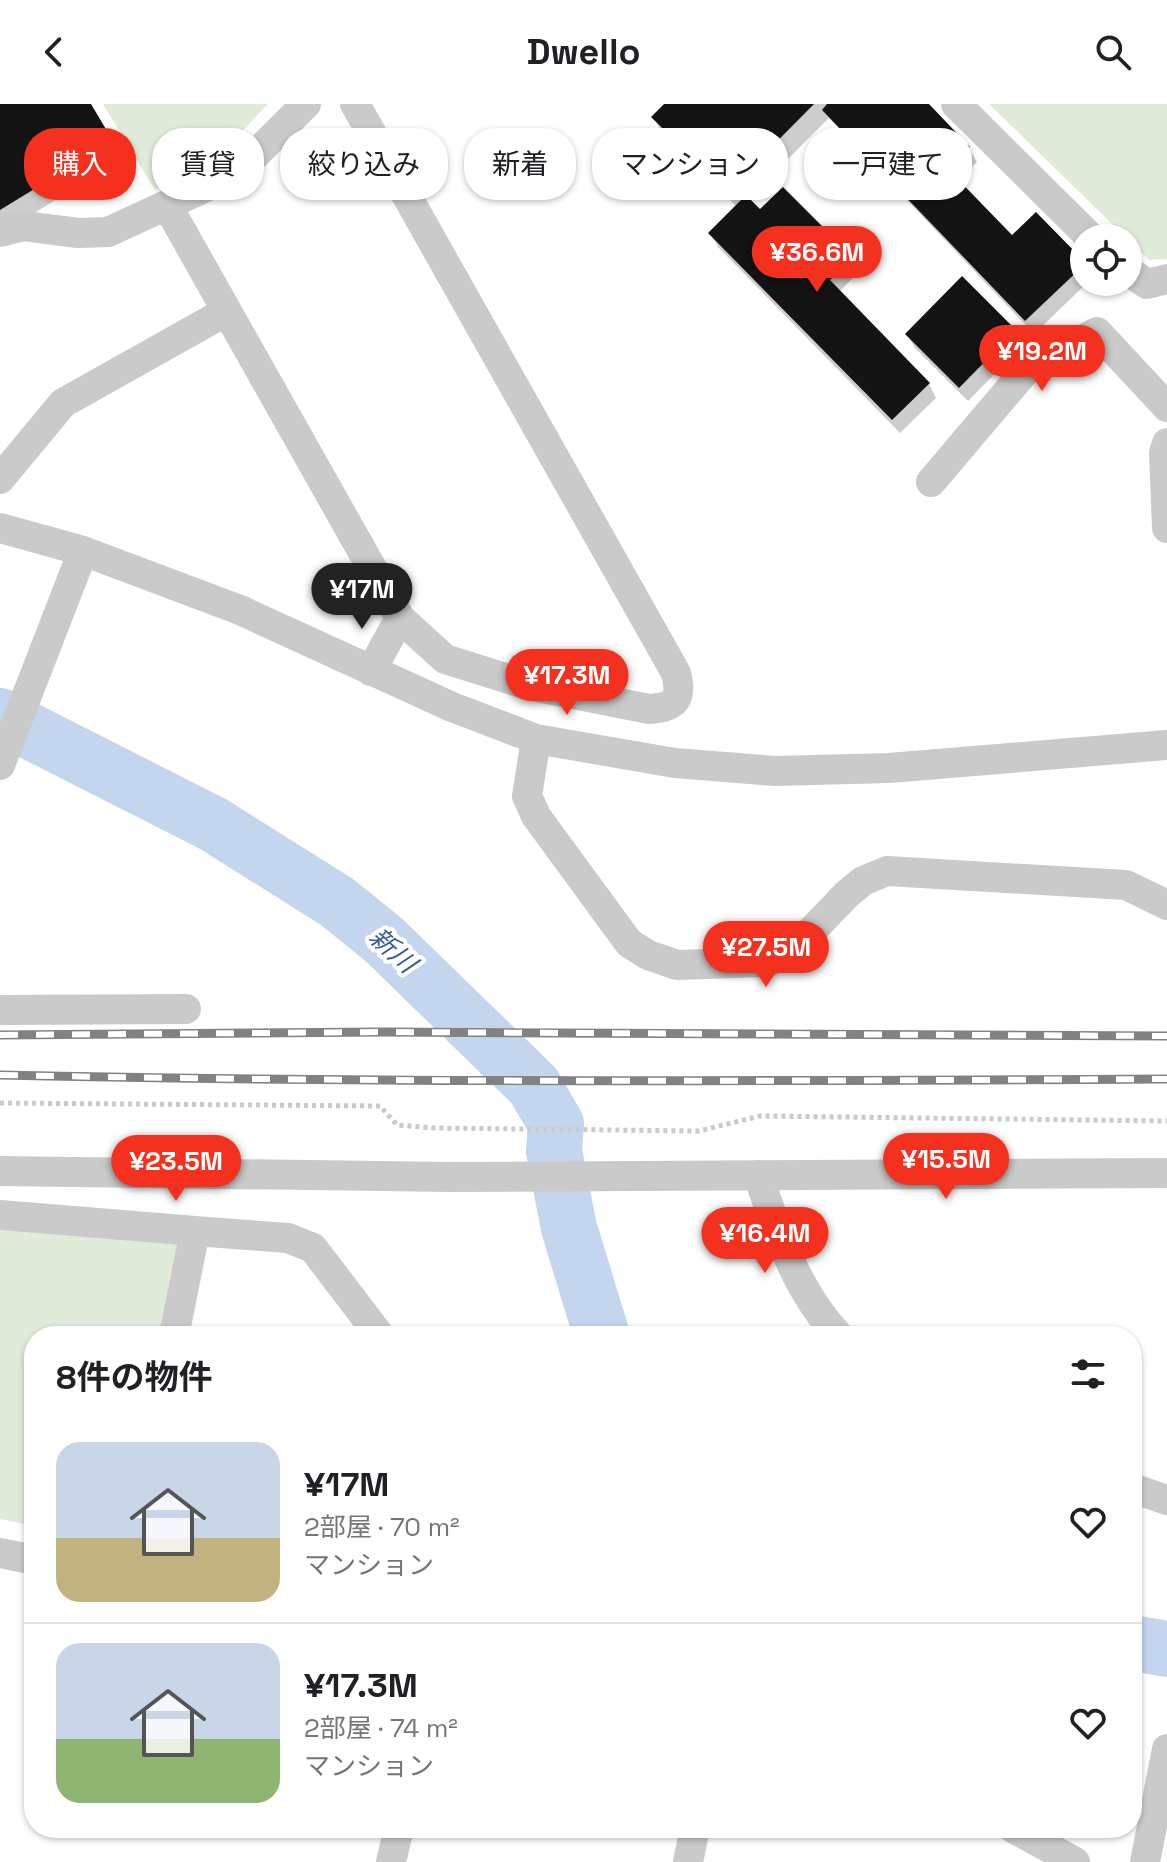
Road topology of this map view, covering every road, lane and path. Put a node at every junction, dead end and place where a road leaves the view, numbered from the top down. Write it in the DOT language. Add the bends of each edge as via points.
graph roads {
  1 [pos="306,104"];
  2 [pos="355,104"];
  3 [pos="956,104"];
  4 [pos="167,205"];
  5 [pos="1077,224"];
  6 [pos="0,232"];
  7 [pos="1167,279"];
  8 [pos="1142,281"];
  9 [pos="227,311"];
  10 [pos="1167,407"];
  11 [pos="1167,443"];
  12 [pos="0,479"];
  13 [pos="931,482"];
  14 [pos="0,528"];
  15 [pos="1167,528"];
  16 [pos="79,563"];
  17 [pos="400,618"];
  18 [pos="371,671"];
  19 [pos="536,739"];
  20 [pos="1167,745"];
  21 [pos="0,765"];
  22 [pos="1167,905"];
  23 [pos="186,1009"];
  24 [pos="0,1010"];
  25 [pos="0,1103"];
  26 [pos="1167,1121"];
  27 [pos="0,1171"];
  28 [pos="1167,1173"];
  29 [pos="758,1175"];
  30 [pos="0,1215"];
  31 [pos="195,1231"];
  32 [pos="176,1326"];
  33 [pos="372,1326"];
  34 [pos="830,1326"];
  35 [pos="1142,1491"];
  36 [pos="1167,1500"];
  37 [pos="0,1553"];
  38 [pos="24,1558"];
  39 [pos="1167,1749"];
  40 [pos="397,1838"];
  41 [pos="693,1838"];
  42 [pos="1031,1838"];
  43 [pos="391,1862"];
  44 [pos="688,1862"];
  45 [pos="1075,1862"];
  46 [pos="1145,1862"];
  1 -- 4 [label="street" via="230,176"];
  2 -- 17 [label="street" via="680,688 675,702 649,709 528,685 445,659"];
  3 -- 5 [label="street"];
  4 -- 6 [label="street" via="108,232 24,226"];
  4 -- 9 [label="street"];
  7 -- 8 [label="street"];
  9 -- 12 [label="street" via="63,403"];
  9 -- 17 [label="street"];
  10 -- 13 [label="street" via="1097,332 1026,370"];
  11 -- 15 [label="street"];
  14 -- 16 [label="street"];
  16 -- 18 [label="street" via="240,610"];
  16 -- 21 [label="street"];
  17 -- 18 [label="street"];
  18 -- 19 [label="street"];
  19 -- 20 [label="street" via="675,763 775,771 889,768"];
  19 -- 22 [label="street" via="527,796 536,816 629,943 677,965 767,962 801,942 863,881 887,871 1126,885"];
  23 -- 24 [label="street"];
  25 -- 26 [label="path" via="380,1106 397,1125 434,1128 699,1131 760,1116"];
  27 -- 29 [label="street"];
  28 -- 29 [label="street"];
  29 -- 34 [label="street" via="788,1261"];
  30 -- 31 [label="street"];
  31 -- 32 [label="street"];
  31 -- 33 [label="street" via="288,1238 313,1248"];
  35 -- 36 [label="street"];
  37 -- 38 [label="street"];
  39 -- 46 [label="street"];
  40 -- 43 [label="street"];
  41 -- 44 [label="street"];
  42 -- 45 [label="street"];
}
